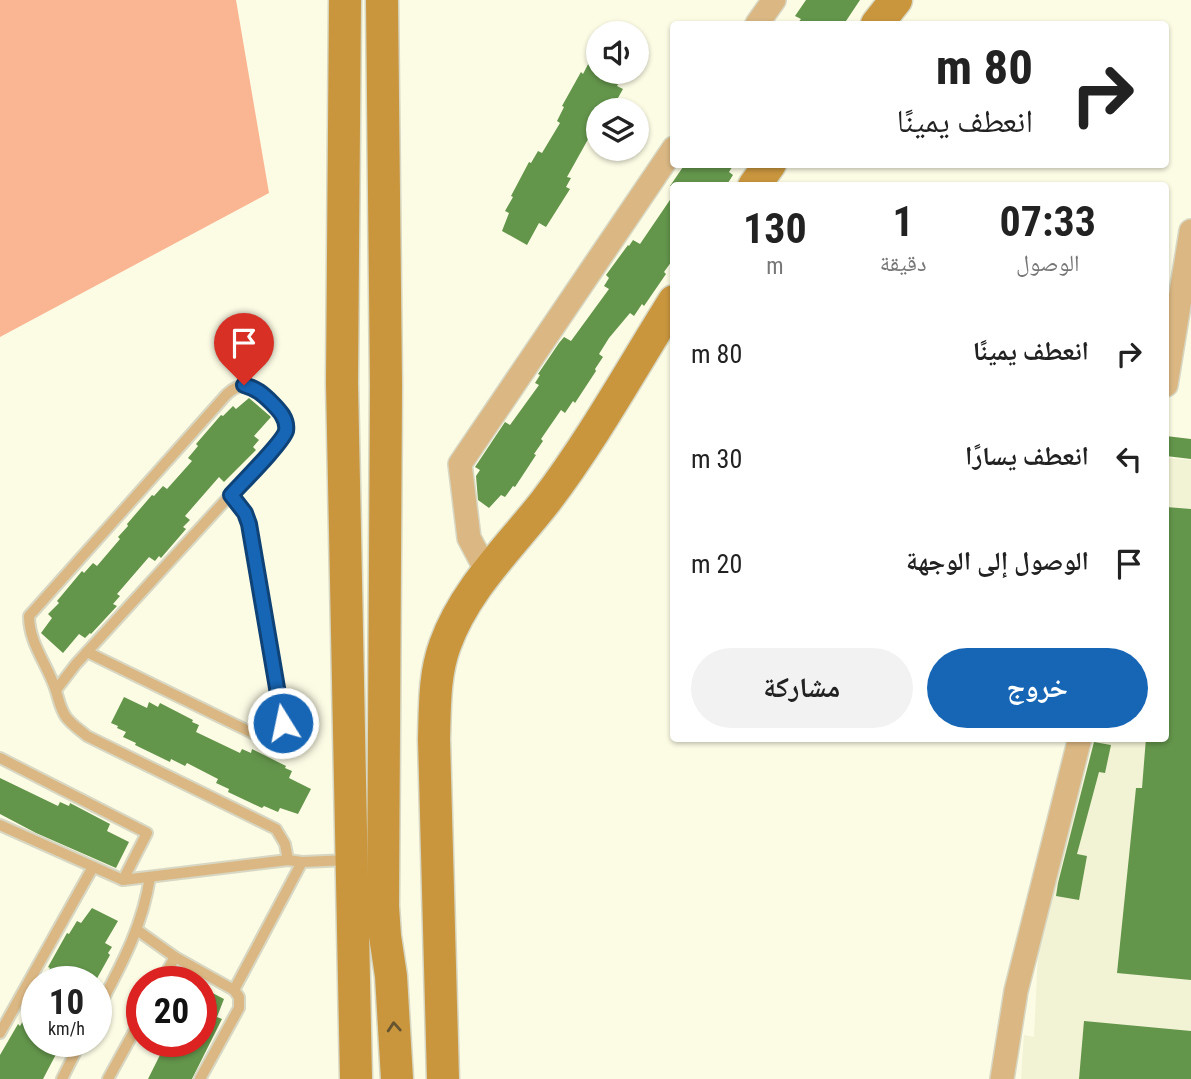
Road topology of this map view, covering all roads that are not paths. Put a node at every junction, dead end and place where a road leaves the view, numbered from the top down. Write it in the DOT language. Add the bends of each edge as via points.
graph roads {
  1 [pos="345,0"];
  2 [pos="382,0"];
  3 [pos="774,0"];
  4 [pos="896,0"];
  5 [pos="759,21"];
  6 [pos="879,21"];
  7 [pos="670,154"];
  8 [pos="1191,231"];
  9 [pos="670,307"];
  10 [pos="1169,367"];
  11 [pos="231,495"];
  12 [pos="487,572"];
  13 [pos="87,652"];
  14 [pos="56,690"];
  15 [pos="1079,742"];
  16 [pos="0,758"];
  17 [pos="0,825"];
  18 [pos="288,860"];
  19 [pos="352,860"];
  20 [pos="302,862"];
  21 [pos="93,867"];
  22 [pos="150,877"];
  23 [pos="123,880"];
  24 [pos="137,930"];
  25 [pos="175,957"];
  26 [pos="170,966"];
  27 [pos="391,976"];
  28 [pos="355,977"];
  29 [pos="112,981"];
  30 [pos="234,990"];
  31 [pos="0,1033"];
  32 [pos="126,1046"];
  33 [pos="73,1057"];
  34 [pos="62,1079"];
  35 [pos="108,1079"];
  36 [pos="200,1079"];
  37 [pos="356,1079"];
  38 [pos="397,1079"];
  39 [pos="443,1079"];
  40 [pos="1002,1079"];
  1 -- 19 [label="main road" via="342,383"];
  2 -- 27 [label="main road" via="386,386 383,906"];
  3 -- 5 [label="street"];
  4 -- 6 [label="main road"];
  7 -- 12 [label="street" via="460,464 469,538"];
  8 -- 10 [label="street"];
  9 -- 12 [label="main road" via="546,501"];
  11 -- 13 [label="lane"];
  11 -- 13 [label="lane" via="249,524 283,723 275,744"];
  11 -- 14 [label="lane" via="286,433 282,412 257,389 244,385 227,394 29,616 32,638"];
  12 -- 39 [label="main road" via="465,601 445,645 435,685"];
  13 -- 14 [label="lane"];
  14 -- 18 [label="lane" via="67,719 87,736 276,829"];
  15 -- 40 [label="street" via="1016,991"];
  16 -- 23 [label="lane" via="147,833"];
  17 -- 21 [label="lane"];
  18 -- 20 [label="lane"];
  18 -- 22 [label="lane"];
  19 -- 20 [label="lane"];
  19 -- 28 [label="main road"];
  20 -- 30 [label="lane"];
  21 -- 23 [label="lane"];
  21 -- 31 [label="lane"];
  22 -- 23 [label="lane"];
  22 -- 24 [label="lane"];
  24 -- 25 [label="lane"];
  24 -- 29 [label="lane"];
  25 -- 26 [label="lane"];
  25 -- 30 [label="lane"];
  27 -- 28 [label="main road"];
  38 -- 27 [label="main road, one-way"];
  28 -- 37 [label="main road"];
  30 -- 36 [label="lane" via="239,1008"];
  32 -- 35 [label="lane"];
  33 -- 34 [label="lane"];
}
